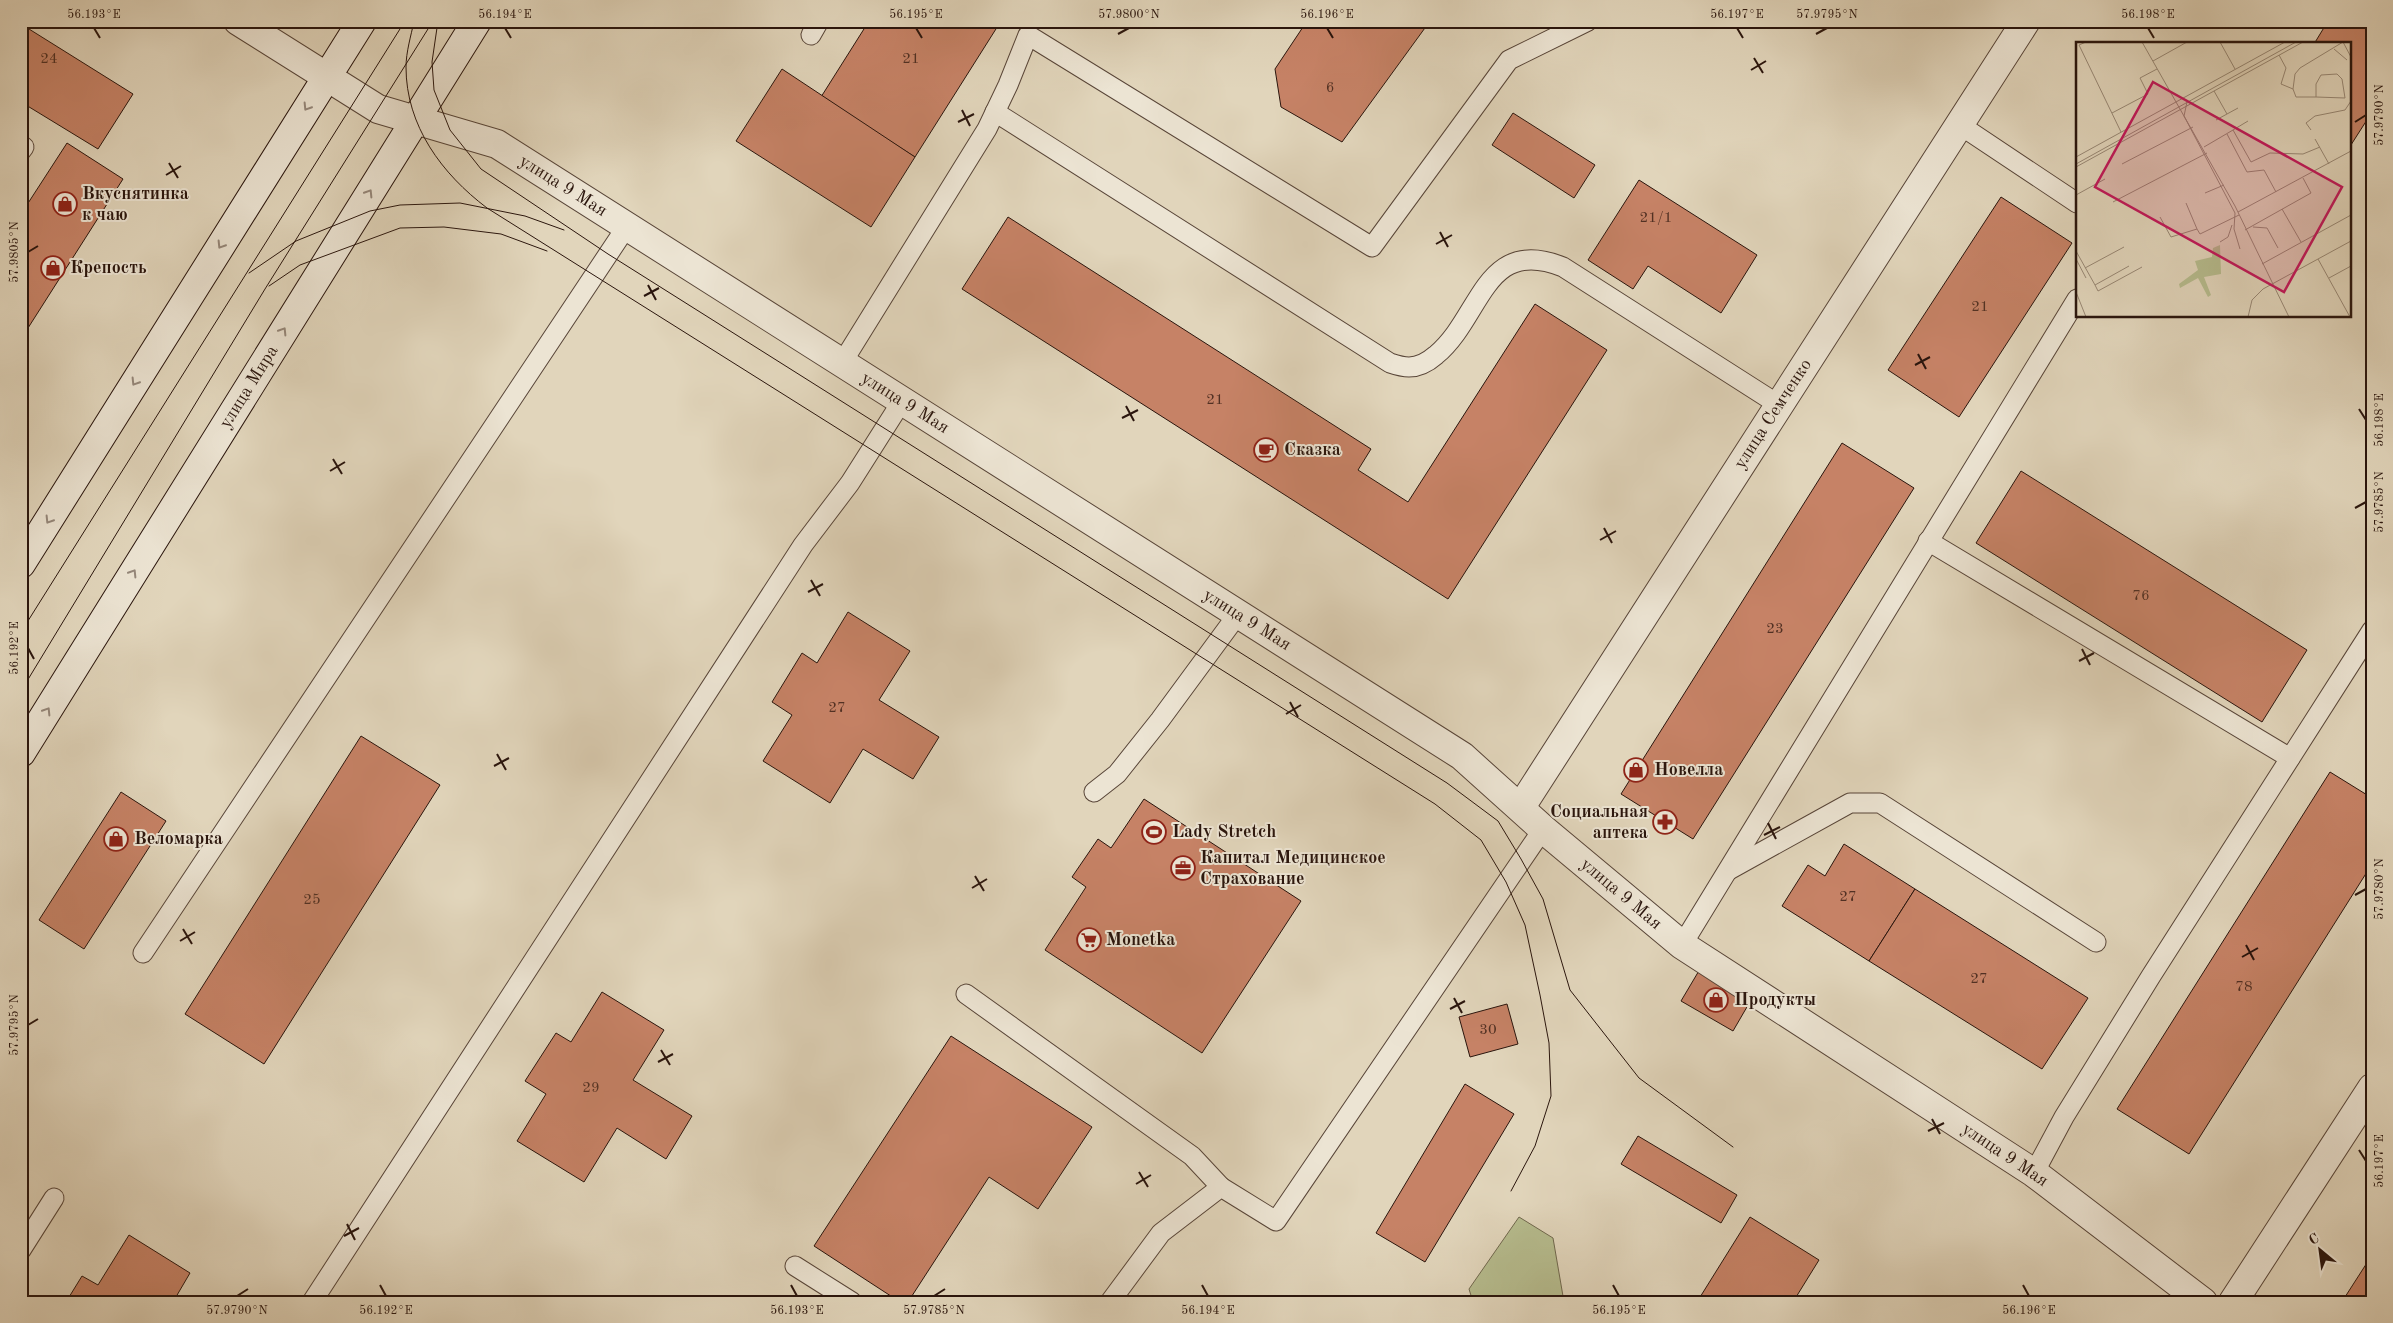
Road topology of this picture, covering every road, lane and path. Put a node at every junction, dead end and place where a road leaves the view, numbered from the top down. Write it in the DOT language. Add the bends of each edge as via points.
graph roads {
  1 [pos="238,21"];
  2 [pos="362,21"];
  3 [pos="477,21"];
  4 [pos="1588,21"];
  5 [pos="2026,21"];
  6 [pos="1031,28"];
  7 [pos="326,77"];
  8 [pos="995,112"];
  9 [pos="415,120"];
  10 [pos="1960,125"];
  11 [pos="21,145"];
  12 [pos="21,151"];
  13 [pos="2076,202"];
  14 [pos="627,226"];
  15 [pos="2076,301"];
  16 [pos="842,363"];
  17 [pos="902,401"];
  18 [pos="1779,405"];
  19 [pos="1928,541"];
  20 [pos="21,564"];
  21 [pos="1238,614"];
  22 [pos="2372,630"];
  23 [pos="21,753"];
  24 [pos="2290,758"];
  25 [pos="1094,792"];
  26 [pos="1520,807"];
  27 [pos="1542,829"];
  28 [pos="1728,871"];
  29 [pos="2096,942"];
  30 [pos="1682,945"];
  31 [pos="142,953"];
  32 [pos="966,994"];
  33 [pos="2372,1088"];
  34 [pos="2034,1173"];
  35 [pos="1222,1187"];
  36 [pos="54,1198"];
  37 [pos="21,1250"];
  38 [pos="795,1266"];
  39 [pos="312,1302"];
  40 [pos="852,1302"];
  41 [pos="1110,1302"];
  42 [pos="2203,1302"];
  43 [pos="2233,1302"];
  1 -- 7 [label="street, улица 9 Мая"];
  2 -- 7 [label="street"];
  3 -- 9 [label="street, улица Мира"];
  4 -- 6 [label="lane" via="1510,60 1372,247"];
  5 -- 10 [label="street, улица Семченко"];
  6 -- 8 [label="lane"];
  7 -- 9 [label="street, улица 9 Мая" via="378,109"];
  7 -- 20 [label="street, one-way"];
  8 -- 16 [label="lane"];
  8 -- 18 [label="lane" via="1390,363 1408,367 1425,364 1448,345 1494,274 1529,258 1563,267"];
  9 -- 14 [label="street, улица 9 Мая" via="497,144"];
  23 -- 9 [label="street, улица Мира, one-way"];
  10 -- 13 [label="lane"];
  10 -- 18 [label="street, улица Семченко"];
  11 -- 12 [label="lane" via="24,147"];
  14 -- 16 [label="street, улица 9 Мая"];
  14 -- 31 [label="lane"];
  15 -- 19 [label="lane"];
  16 -- 17 [label="street, улица 9 Мая"];
  17 -- 21 [label="street, улица 9 Мая"];
  17 -- 39 [label="lane" via="850,482 799,552"];
  18 -- 26 [label="street, улица Семченко"];
  19 -- 24 [label="lane"];
  19 -- 28 [label="lane"];
  21 -- 25 [label="lane" via="1123,767"];
  21 -- 26 [label="street, улица 9 Мая" via="1462,756"];
  22 -- 24 [label="lane"];
  24 -- 34 [label="lane" via="2146,984 2064,1117"];
  26 -- 27 [label="street, улица 9 Мая"];
  27 -- 30 [label="street, улица 9 Мая"];
  27 -- 35 [label="lane" via="1276,1221"];
  28 -- 29 [label="lane" via="1850,803 1880,803"];
  28 -- 30 [label="lane"];
  30 -- 34 [label="street, улица 9 Мая"];
  32 -- 35 [label="lane" via="1192,1156"];
  33 -- 43 [label="street"];
  34 -- 42 [label="street, улица 9 Мая"];
  35 -- 41 [label="lane" via="1161,1233"];
  36 -- 37 [label="lane"];
  38 -- 40 [label="lane"];
}
